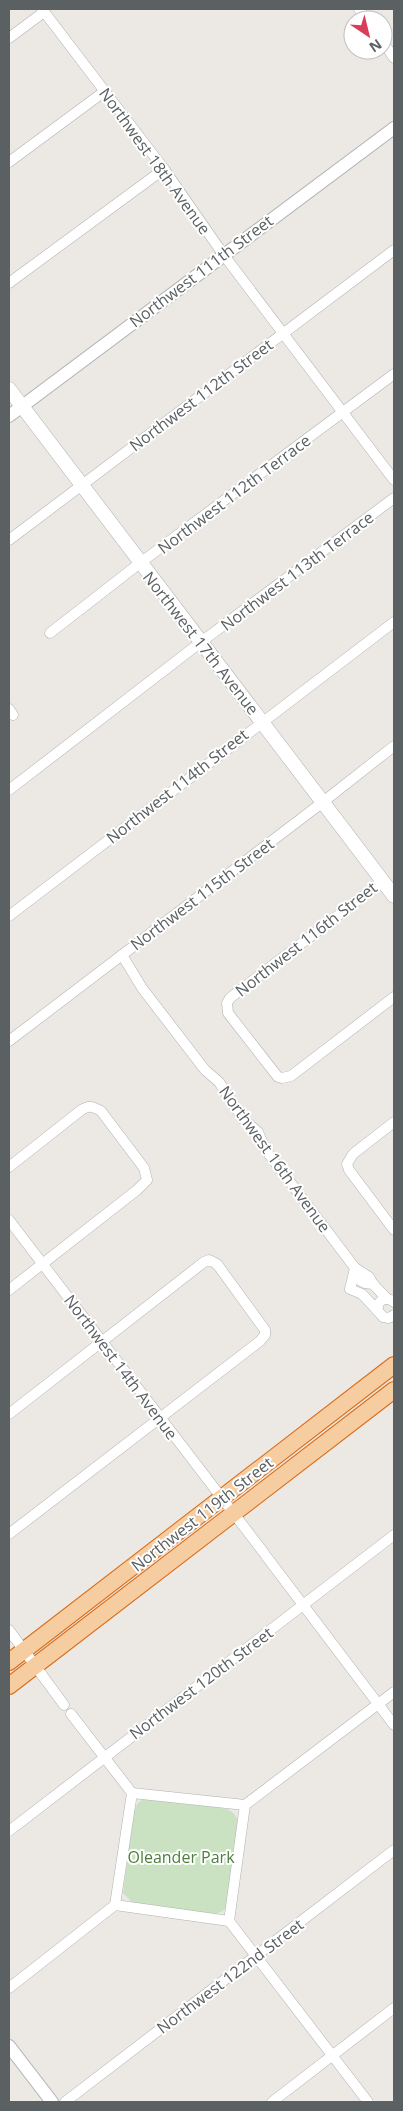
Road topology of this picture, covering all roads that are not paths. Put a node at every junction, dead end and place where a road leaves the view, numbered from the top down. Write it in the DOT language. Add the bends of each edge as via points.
graph roads {
  1 [pos="43,10"];
  2 [pos="9,38"];
  3 [pos="105,91"];
  4 [pos="394,128"];
  5 [pos="9,162"];
  6 [pos="164,169"];
  7 [pos="394,250"];
  8 [pos="223,254"];
  9 [pos="9,283"];
  10 [pos="283,334"];
  11 [pos="394,374"];
  12 [pos="9,389"];
  13 [pos="21,406"];
  14 [pos="343,413"];
  15 [pos="9,416"];
  16 [pos="394,480"];
  17 [pos="81,485"];
  18 [pos="394,498"];
  19 [pos="9,540"];
  20 [pos="140,563"];
  21 [pos="394,622"];
  22 [pos="50,633"];
  23 [pos="201,642"];
  24 [pos="262,721"];
  25 [pos="394,746"];
  26 [pos="9,790"];
  27 [pos="324,802"];
  28 [pos="382,880"];
  29 [pos="394,896"];
  30 [pos="9,916"];
  31 [pos="122,955"];
  32 [pos="394,997"];
  33 [pos="9,1041"];
  34 [pos="394,1122"];
  35 [pos="9,1167"];
  36 [pos="9,1220"];
  37 [pos="394,1230"];
  38 [pos="42,1264"];
  39 [pos="354,1272"];
  40 [pos="371,1284"];
  41 [pos="9,1290"];
  42 [pos="362,1294"];
  43 [pos="391,1301"];
  44 [pos="377,1310"];
  45 [pos="393,1318"];
  46 [pos="103,1341"];
  47 [pos="394,1365"];
  48 [pos="394,1390"];
  49 [pos="9,1414"];
  50 [pos="160,1417"];
  51 [pos="222,1498"];
  52 [pos="234,1513"];
  53 [pos="9,1534"];
  54 [pos="394,1535"];
  55 [pos="303,1605"];
  56 [pos="9,1630"];
  57 [pos="24,1650"];
  58 [pos="9,1662"];
  59 [pos="35,1666"];
  60 [pos="9,1686"];
  61 [pos="394,1692"];
  62 [pos="378,1704"];
  63 [pos="64,1705"];
  64 [pos="71,1714"];
  65 [pos="394,1724"];
  66 [pos="106,1757"];
  67 [pos="132,1793"];
  68 [pos="245,1805"];
  69 [pos="9,1832"];
  70 [pos="394,1850"];
  71 [pos="115,1905"];
  72 [pos="229,1921"];
  73 [pos="256,1956"];
  74 [pos="9,1988"];
  75 [pos="394,2008"];
  76 [pos="9,2046"];
  77 [pos="332,2055"];
  78 [pos="52,2102"];
  79 [pos="65,2102"];
  80 [pos="272,2102"];
  81 [pos="368,2102"];
  1 -- 2 [label="street"];
  1 -- 3 [label="street, Northwest 18th Avenue"];
  3 -- 5 [label="street"];
  3 -- 6 [label="street, Northwest 18th Avenue"];
  4 -- 8 [label="street, Northwest 111th Street"];
  6 -- 8 [label="street, Northwest 18th Avenue"];
  6 -- 9 [label="street"];
  7 -- 10 [label="street, Northwest 112th Street"];
  8 -- 10 [label="street, Northwest 18th Avenue"];
  8 -- 13 [label="street, Northwest 111th Street"];
  10 -- 14 [label="street, Northwest 18th Avenue"];
  10 -- 17 [label="street, Northwest 112th Street"];
  11 -- 14 [label="street, Northwest 112th Terrace"];
  12 -- 13 [label="main road, Northwest 17th Avenue"];
  13 -- 15 [label="street, Northwest 111th Street"];
  13 -- 17 [label="main road, Northwest 17th Avenue"];
  14 -- 16 [label="street, Northwest 18th Avenue"];
  14 -- 20 [label="street, Northwest 112th Terrace"];
  17 -- 19 [label="street, Northwest 112th Street"];
  17 -- 20 [label="main road, Northwest 17th Avenue"];
  18 -- 23 [label="street, Northwest 113th Terrace"];
  20 -- 22 [label="street, Northwest 112th Terrace"];
  20 -- 23 [label="main road, Northwest 17th Avenue"];
  21 -- 24 [label="street, Northwest 114th Street"];
  23 -- 24 [label="main road, Northwest 17th Avenue"];
  23 -- 26 [label="street, Northwest 113th Terrace"];
  24 -- 27 [label="main road, Northwest 17th Avenue"];
  24 -- 30 [label="street, Northwest 114th Street"];
  25 -- 27 [label="street, Northwest 115th Street"];
  27 -- 28 [label="main road, Northwest 17th Avenue"];
  27 -- 31 [label="street, Northwest 115th Street"];
  28 -- 29 [label="main road, Northwest 17th Avenue"];
  28 -- 32 [label="street, Northwest 116th Street" via="230,998 228,1013 282,1078 291,1076"];
  31 -- 33 [label="street, Northwest 115th Street"];
  31 -- 39 [label="street, Northwest 16th Avenue" via="142,988 205,1070 219,1082 243,1119 258,1132 265,1149"];
  34 -- 37 [label="street" via="353,1154 347,1164"];
  35 -- 38 [label="street" via="87,1106 92,1106 101,1112 144,1168 147,1180 137,1190"];
  36 -- 38 [label="street, Northwest 14th Avenue"];
  38 -- 41 [label="street"];
  38 -- 46 [label="street, Northwest 14th Avenue"];
  39 -- 40 [label="street, Northwest 16th Avenue" via="368,1277"];
  39 -- 42 [label="street" via="350,1289"];
  40 -- 42 [label="street"];
  40 -- 43 [label="street, Northwest 16th Avenue"];
  42 -- 44 [label="street"];
  43 -- 44 [label="street, Northwest 16th Avenue" via="379,1303"];
  44 -- 45 [label="street" via="383,1317"];
  46 -- 49 [label="street"];
  46 -- 50 [label="street, Northwest 14th Avenue"];
  46 -- 50 [label="street" via="209,1260 217,1264 263,1325 265,1335 260,1341"];
  47 -- 51 [label="highway, Northwest 119th Street"];
  48 -- 52 [label="highway, Northwest 119th Street"];
  50 -- 51 [label="street, Northwest 14th Avenue"];
  50 -- 53 [label="street"];
  51 -- 52 [label="street, Northwest 14th Avenue"];
  51 -- 57 [label="highway, Northwest 119th Street"];
  52 -- 55 [label="street, Northwest 14th Avenue"];
  52 -- 59 [label="highway, Northwest 119th Street"];
  54 -- 55 [label="street, Northwest 120th Street"];
  55 -- 62 [label="street, Northwest 14th Avenue"];
  55 -- 66 [label="street, Northwest 120th Street"];
  56 -- 57 [label="street"];
  57 -- 58 [label="highway, Northwest 119th Street"];
  57 -- 59 [label="street"];
  59 -- 60 [label="highway, Northwest 119th Street"];
  59 -- 63 [label="street"];
  61 -- 62 [label="street"];
  62 -- 65 [label="street, Northwest 14th Avenue"];
  62 -- 68 [label="street"];
  64 -- 66 [label="street"];
  66 -- 67 [label="street"];
  66 -- 69 [label="street, Northwest 120th Street"];
  67 -- 68 [label="street"];
  67 -- 71 [label="street"];
  68 -- 72 [label="street"];
  70 -- 73 [label="street, Northwest 122nd Street"];
  71 -- 72 [label="street"];
  71 -- 74 [label="street"];
  72 -- 73 [label="street"];
  73 -- 77 [label="street"];
  73 -- 79 [label="street, Northwest 122nd Street"];
  75 -- 77 [label="street"];
  76 -- 78 [label="street"];
  77 -- 80 [label="street"];
  77 -- 81 [label="street"];
}
